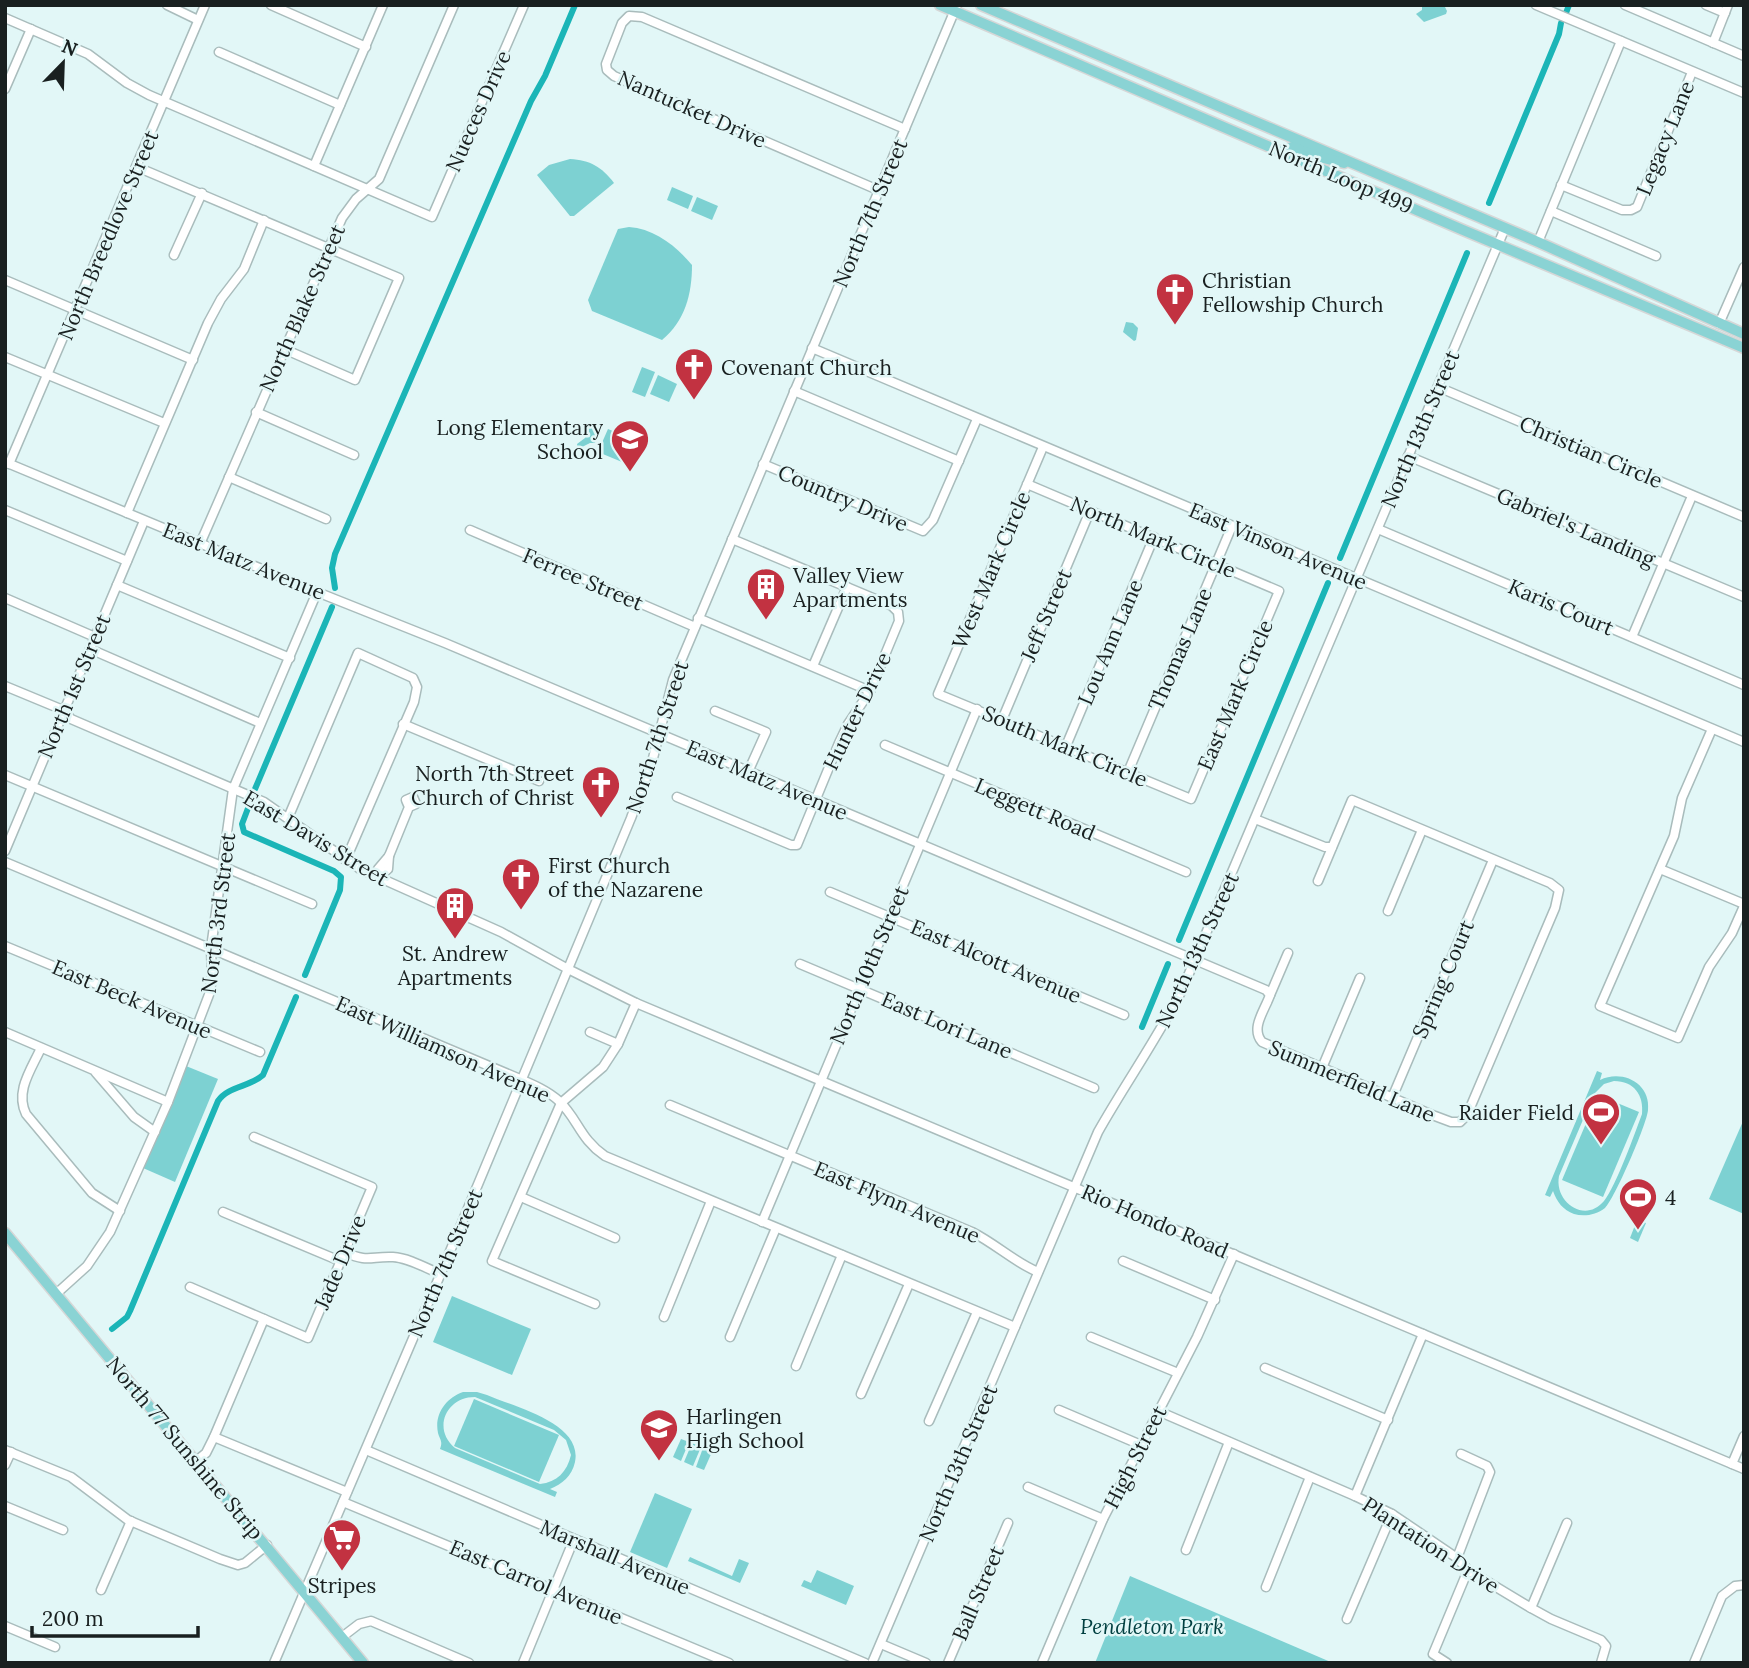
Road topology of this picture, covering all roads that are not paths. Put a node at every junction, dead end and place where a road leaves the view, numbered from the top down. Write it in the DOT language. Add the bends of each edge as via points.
graph roads {
  1 [pos="167,5"];
  2 [pos="205,5"];
  3 [pos="271,5"];
  4 [pos="383,5"];
  5 [pos="454,5"];
  6 [pos="524,5"];
  7 [pos="940,5"];
  8 [pos="981,5"];
  9 [pos="1536,5"];
  10 [pos="1706,5"];
  11 [pos="1625,6"];
  12 [pos="955,8"];
  13 [pos="1726,9"];
  14 [pos="5,18"];
  15 [pos="198,20"];
  16 [pos="31,29"];
  17 [pos="1621,41"];
  18 [pos="1713,43"];
  19 [pos="366,47"];
  20 [pos="219,52"];
  21 [pos="1744,56"];
  22 [pos="1692,72"];
  23 [pos="5,89"];
  24 [pos="1744,93"];
  25 [pos="164,101"];
  26 [pos="340,105"];
  27 [pos="905,130"];
  28 [pos="1286,153"];
  29 [pos="1355,163"];
  30 [pos="314,166"];
  31 [pos="137,167"];
  32 [pos="1561,185"];
  33 [pos="368,190"];
  34 [pos="878,190"];
  35 [pos="202,193"];
  36 [pos="1551,211"];
  37 [pos="264,220"];
  38 [pos="1505,228"];
  39 [pos="1538,242"];
  40 [pos="1498,245"];
  41 [pos="328,248"];
  42 [pos="174,255"];
  43 [pos="1656,256"];
  44 [pos="1744,267"];
  45 [pos="5,280"];
  46 [pos="1630,300"];
  47 [pos="76,310"];
  48 [pos="1719,324"];
  49 [pos="1744,334"];
  50 [pos="812,348"];
  51 [pos="1744,348"];
  52 [pos="284,349"];
  53 [pos="5,357"];
  54 [pos="192,360"];
  55 [pos="49,374"];
  56 [pos="1438,387"];
  57 [pos="794,391"];
  58 [pos="256,412"];
  59 [pos="977,419"];
  60 [pos="164,423"];
  61 [pos="1043,447"];
  62 [pos="354,455"];
  63 [pos="1408,457"];
  64 [pos="959,461"];
  65 [pos="7,463"];
  66 [pos="763,464"];
  67 [pos="229,477"];
  68 [pos="1027,484"];
  69 [pos="1692,496"];
  70 [pos="5,510"];
  71 [pos="1090,511"];
  72 [pos="127,513"];
  73 [pos="1744,517"];
  74 [pos="326,519"];
  75 [pos="144,521"];
  76 [pos="1232,526"];
  77 [pos="1378,529"];
  78 [pos="470,530"];
  79 [pos="1154,537"];
  80 [pos="732,539"];
  81 [pos="200,544"];
  82 [pos="127,561"];
  83 [pos="1663,563"];
  84 [pos="1216,564"];
  85 [pos="1356,579"];
  86 [pos="117,585"];
  87 [pos="847,587"];
  88 [pos="1279,591"];
  89 [pos="317,592"];
  90 [pos="1744,597"];
  91 [pos="5,598"];
  92 [pos="698,618"];
  93 [pos="695,627"];
  94 [pos="95,637"];
  95 [pos="1632,637"];
  96 [pos="90,649"];
  97 [pos="290,658"];
  98 [pos="813,666"];
  99 [pos="1744,685"];
  100 [pos="5,686"];
  101 [pos="870,691"];
  102 [pos="938,694"];
  103 [pos="976,709"];
  104 [pos="63,710"];
  105 [pos="715,710"];
  106 [pos="1002,720"];
  107 [pos="260,723"];
  108 [pos="403,724"];
  109 [pos="1712,729"];
  110 [pos="660,734"];
  111 [pos="1744,742"];
  112 [pos="885,745"];
  113 [pos="1066,746"];
  114 [pos="748,772"];
  115 [pos="1128,772"];
  116 [pos="951,773"];
  117 [pos="5,775"];
  118 [pos="538,781"];
  119 [pos="32,786"];
  120 [pos="233,789"];
  121 [pos="677,797"];
  122 [pos="1191,799"];
  123 [pos="816,801"];
  124 [pos="409,807"];
  125 [pos="288,818"];
  126 [pos="1255,819"];
  127 [pos="1422,830"];
  128 [pos="920,845"];
  129 [pos="1332,847"];
  130 [pos="5,852"];
  131 [pos="344,859"];
  132 [pos="1493,860"];
  133 [pos="5,862"];
  134 [pos="223,867"];
  135 [pos="1660,869"];
  136 [pos="1186,872"];
  137 [pos="378,878"];
  138 [pos="1318,881"];
  139 [pos="830,891"];
  140 [pos="312,904"];
  141 [pos="1744,905"];
  142 [pos="1388,911"];
  143 [pos="890,916"];
  144 [pos="5,946"];
  145 [pos="211,948"];
  146 [pos="1287,953"];
  147 [pos="1195,961"];
  148 [pos="800,964"];
  149 [pos="568,969"];
  150 [pos="1360,978"];
  151 [pos="859,988"];
  152 [pos="1270,995"];
  153 [pos="636,1003"];
  154 [pos="1124,1015"];
  155 [pos="197,1027"];
  156 [pos="5,1032"];
  157 [pos="590,1032"];
  158 [pos="618,1044"];
  159 [pos="41,1048"];
  160 [pos="260,1052"];
  161 [pos="1322,1068"];
  162 [pos="94,1070"];
  163 [pos="520,1079"];
  164 [pos="820,1081"];
  165 [pos="1094,1088"];
  166 [pos="1392,1098"];
  167 [pos="168,1101"];
  168 [pos="561,1103"];
  169 [pos="670,1105"];
  170 [pos="155,1132"];
  171 [pos="254,1137"];
  172 [pos="789,1156"];
  173 [pos="1074,1188"];
  174 [pos="521,1197"];
  175 [pos="712,1200"];
  176 [pos="120,1212"];
  177 [pos="223,1213"];
  178 [pos="762,1222"];
  179 [pos="776,1228"];
  180 [pos="5,1233"];
  181 [pos="615,1238"];
  182 [pos="344,1252"];
  183 [pos="1234,1254"];
  184 [pos="842,1255"];
  185 [pos="340,1261"];
  186 [pos="1123,1261"];
  187 [pos="1038,1272"];
  188 [pos="440,1274"];
  189 [pos="909,1284"];
  190 [pos="190,1287"];
  191 [pos="56,1294"];
  192 [pos="1215,1300"];
  193 [pos="595,1304"];
  194 [pos="977,1312"];
  195 [pos="664,1317"];
  196 [pos="264,1319"];
  197 [pos="1015,1327"];
  198 [pos="1423,1334"];
  199 [pos="730,1337"];
  200 [pos="1091,1337"];
  201 [pos="796,1366"];
  202 [pos="1265,1368"];
  203 [pos="1178,1373"];
  204 [pos="861,1394"];
  205 [pos="1059,1410"];
  206 [pos="1158,1411"];
  207 [pos="1388,1420"];
  208 [pos="929,1421"];
  209 [pos="1744,1436"];
  210 [pos="214,1437"];
  211 [pos="1229,1442"];
  212 [pos="1141,1445"];
  213 [pos="366,1450"];
  214 [pos="8,1451"];
  215 [pos="1461,1454"];
  216 [pos="195,1462"];
  217 [pos="1732,1464"];
  218 [pos="5,1465"];
  219 [pos="1744,1469"];
  220 [pos="1310,1477"];
  221 [pos="1028,1486"];
  222 [pos="347,1492"];
  223 [pos="1355,1496"];
  224 [pos="343,1502"];
  225 [pos="5,1506"];
  226 [pos="1392,1514"];
  227 [pos="1103,1518"];
  228 [pos="131,1521"];
  229 [pos="1008,1522"];
  230 [pos="1567,1523"];
  231 [pos="63,1530"];
  232 [pos="574,1539"];
  233 [pos="267,1545"];
  234 [pos="1186,1550"];
  235 [pos="1457,1558"];
  236 [pos="1468,1570"];
  237 [pos="1744,1585"];
  238 [pos="1266,1587"];
  239 [pos="101,1590"];
  240 [pos="554,1590"];
  241 [pos="303,1592"];
  242 [pos="1531,1608"];
  243 [pos="1347,1619"];
  244 [pos="5,1626"];
  245 [pos="342,1637"];
  246 [pos="881,1644"];
  247 [pos="55,1647"];
  248 [pos="274,1663"];
  249 [pos="363,1663"];
  250 [pos="468,1663"];
  251 [pos="523,1663"];
  252 [pos="729,1663"];
  253 [pos="865,1663"];
  254 [pos="872,1663"];
  255 [pos="926,1663"];
  256 [pos="948,1663"];
  257 [pos="1042,1663"];
  258 [pos="1447,1663"];
  259 [pos="1601,1663"];
  260 [pos="1694,1663"];
  1 -- 15 [label="street"];
  2 -- 15 [label="street, North Breedlove Street"];
  3 -- 19 [label="street"];
  4 -- 19 [label="street"];
  5 -- 33 [label="street, North Blake Street" via="386,165"];
  6 -- 33 [label="street, Nueces Drive" via="432,217"];
  7 -- 12 [label="main road, North Loop 499"];
  8 -- 29 [label="main road, North Loop 499"];
  9 -- 17 [label="street"];
  10 -- 13 [label="street"];
  11 -- 18 [label="street"];
  12 -- 27 [label="street, North 7th Street"];
  12 -- 28 [label="main road, North Loop 499"];
  13 -- 18 [label="street"];
  14 -- 16 [label="street"];
  15 -- 25 [label="street, North Breedlove Street"];
  16 -- 23 [label="street"];
  16 -- 25 [label="street" via="88,54 132,87"];
  17 -- 22 [label="street"];
  17 -- 32 [label="street"];
  18 -- 21 [label="street"];
  19 -- 26 [label="street"];
  20 -- 26 [label="street"];
  22 -- 24 [label="street"];
  22 -- 32 [label="street, Legacy Lane" via="1637,207 1622,211"];
  25 -- 30 [label="street"];
  25 -- 31 [label="street, North Breedlove Street"];
  26 -- 30 [label="street"];
  27 -- 34 [label="street, North 7th Street"];
  27 -- 34 [label="street, Nantucket Drive" via="642,17 629,16 622,23 606,64 614,76"];
  28 -- 29 [label="main road" via="1292,147 1327,160"];
  28 -- 40 [label="main road, North Loop 499"];
  29 -- 38 [label="main road, North Loop 499"];
  30 -- 33 [label="street"];
  31 -- 35 [label="street"];
  31 -- 47 [label="street, North Breedlove Street"];
  32 -- 36 [label="street"];
  33 -- 41 [label="street, North Blake Street" via="346,209"];
  34 -- 50 [label="street, North 7th Street"];
  35 -- 37 [label="street"];
  35 -- 42 [label="street"];
  36 -- 39 [label="street"];
  36 -- 43 [label="street"];
  37 -- 41 [label="street"];
  37 -- 54 [label="street" via="244,269 214,310"];
  38 -- 39 [label="main road, North Loop 499"];
  38 -- 40 [label="street, North 13th Street"];
  39 -- 48 [label="main road, North Loop 499"];
  40 -- 46 [label="main road, North Loop 499"];
  40 -- 56 [label="street, North 13th Street"];
  41 -- 52 [label="street, North Blake Street"];
  41 -- 52 [label="street" via="399,278 355,380"];
  44 -- 48 [label="street"];
  45 -- 47 [label="street"];
  46 -- 48 [label="main road" via="1661,306 1714,327"];
  46 -- 51 [label="main road, North Loop 499"];
  47 -- 54 [label="street"];
  47 -- 55 [label="street, North Breedlove Street"];
  48 -- 49 [label="main road, North Loop 499"];
  50 -- 57 [label="street, North 7th Street"];
  50 -- 59 [label="street, East Vinson Avenue"];
  52 -- 58 [label="street, North Blake Street"];
  53 -- 55 [label="street"];
  54 -- 60 [label="street"];
  55 -- 60 [label="street"];
  55 -- 65 [label="street, North Breedlove Street"];
  56 -- 63 [label="street, North 13th Street"];
  56 -- 69 [label="street, Christian Circle"];
  57 -- 64 [label="street"];
  57 -- 66 [label="street, North 7th Street"];
  58 -- 62 [label="street"];
  58 -- 67 [label="street, North Blake Street"];
  59 -- 61 [label="street, East Vinson Avenue"];
  59 -- 64 [label="street, Country Drive"];
  60 -- 72 [label="street"];
  61 -- 68 [label="street, West Mark Circle"];
  61 -- 76 [label="street, East Vinson Avenue"];
  63 -- 77 [label="street, North 13th Street"];
  63 -- 83 [label="street, Gabriel's Landing"];
  64 -- 66 [label="street, Country Drive" via="933,520 923,531"];
  65 -- 72 [label="street, East Matz Avenue"];
  66 -- 80 [label="street, North 7th Street"];
  67 -- 74 [label="street"];
  67 -- 81 [label="street, North Blake Street"];
  68 -- 71 [label="street, North Mark Circle"];
  68 -- 102 [label="street, West Mark Circle"];
  69 -- 73 [label="street, Christian Circle"];
  69 -- 83 [label="street"];
  70 -- 82 [label="street"];
  71 -- 79 [label="street, North Mark Circle"];
  71 -- 106 [label="street, Jeff Street"];
  72 -- 75 [label="street, East Matz Avenue"];
  75 -- 81 [label="street, East Matz Avenue"];
  75 -- 82 [label="street, North 1st Street"];
  76 -- 84 [label="street, Thomas Lane"];
  76 -- 85 [label="street, East Vinson Avenue"];
  77 -- 85 [label="street, North 13th Street"];
  77 -- 95 [label="street, Karis Court"];
  78 -- 93 [label="street, Ferree Street"];
  79 -- 84 [label="street, North Mark Circle"];
  79 -- 113 [label="street, Lou Ann Lane"];
  80 -- 87 [label="street"];
  80 -- 92 [label="street, North 7th Street"];
  81 -- 89 [label="street, East Matz Avenue"];
  82 -- 86 [label="street, North 1st Street"];
  83 -- 90 [label="street, Gabriel's Landing"];
  83 -- 95 [label="street"];
  84 -- 88 [label="street, North Mark Circle"];
  84 -- 115 [label="street, Thomas Lane"];
  85 -- 109 [label="street, East Vinson Avenue"];
  85 -- 126 [label="street, North 13th Street"];
  86 -- 94 [label="street, North 1st Street"];
  86 -- 97 [label="street"];
  87 -- 98 [label="street"];
  87 -- 101 [label="street, Hunter Drive" via="898,612 899,621"];
  88 -- 122 [label="street, East Mark Circle"];
  89 -- 97 [label="street, North 3rd Street"];
  89 -- 110 [label="street, East Matz Avenue"];
  91 -- 94 [label="street"];
  92 -- 93 [label="street, North 7th Street"];
  92 -- 98 [label="street"];
  93 -- 110 [label="street, North 7th Street" via="671,685"];
  94 -- 96 [label="street, North 1st Street"];
  95 -- 99 [label="street, Karis Court"];
  96 -- 104 [label="street, North 1st Street"];
  96 -- 107 [label="street"];
  97 -- 107 [label="street, North 3rd Street"];
  98 -- 101 [label="street"];
  100 -- 104 [label="street, East Davis Street"];
  101 -- 123 [label="street, Hunter Drive" via="847,728"];
  102 -- 103 [label="street, South Mark Circle"];
  103 -- 106 [label="street, South Mark Circle"];
  103 -- 116 [label="street, North 10th Street"];
  104 -- 119 [label="street, North 1st Street"];
  104 -- 120 [label="street, East Davis Street" via="71,719"];
  105 -- 114 [label="street" via="766,732"];
  106 -- 113 [label="street, South Mark Circle"];
  107 -- 120 [label="street, North 3rd Street"];
  108 -- 118 [label="street"];
  108 -- 125 [label="street" via="416,697 416,683 358,653"];
  108 -- 131 [label="street"];
  109 -- 111 [label="street, East Vinson Avenue"];
  109 -- 135 [label="street" via="1682,798 1677,827"];
  110 -- 114 [label="street, East Matz Avenue"];
  110 -- 149 [label="street, North 7th Street" via="647,778"];
  112 -- 116 [label="street, Leggett Road"];
  113 -- 115 [label="street, South Mark Circle"];
  114 -- 123 [label="street, East Matz Avenue"];
  115 -- 122 [label="street, South Mark Circle"];
  116 -- 128 [label="street, North 10th Street"];
  116 -- 136 [label="street, Leggett Road"];
  117 -- 119 [label="street"];
  119 -- 130 [label="street, North 1st Street"];
  119 -- 134 [label="street"];
  120 -- 125 [label="street, East Davis Street"];
  120 -- 134 [label="street, North 3rd Street"];
  121 -- 123 [label="street, Hunter Drive" via="794,846"];
  123 -- 128 [label="street, East Matz Avenue"];
  124 -- 137 [label="street" via="388,869"];
  125 -- 131 [label="street, East Davis Street"];
  126 -- 129 [label="street"];
  126 -- 147 [label="street, North 13th Street"];
  127 -- 129 [label="street" via="1352,800"];
  127 -- 132 [label="street"];
  127 -- 142 [label="street"];
  128 -- 143 [label="street, North 10th Street"];
  128 -- 147 [label="street, East Matz Avenue"];
  129 -- 138 [label="street"];
  131 -- 137 [label="street, East Davis Street"];
  132 -- 166 [label="street, Spring Court"];
  132 -- 166 [label="street, Summerfield Lane" via="1550,883 1559,894 1503,1032 1460,1122"];
  133 -- 145 [label="street, East Williamson Avenue"];
  134 -- 140 [label="street"];
  134 -- 145 [label="street, North 3rd Street"];
  135 -- 141 [label="street"];
  135 -- 141 [label="street" via="1600,1006 1678,1038 1709,967"];
  137 -- 149 [label="street, East Davis Street" via="501,932"];
  139 -- 143 [label="street, East Alcott Avenue"];
  143 -- 151 [label="street, North 10th Street"];
  143 -- 154 [label="street, East Alcott Avenue"];
  144 -- 155 [label="street, East Beck Avenue"];
  145 -- 155 [label="street, North 3rd Street" via="212,986"];
  145 -- 163 [label="street, East Williamson Avenue"];
  146 -- 152 [label="street"];
  147 -- 152 [label="street"];
  147 -- 173 [label="street, North 13th Street" via="1166,1022 1098,1132"];
  148 -- 151 [label="street, East Lori Lane"];
  149 -- 153 [label="street, Rio Hondo Road"];
  149 -- 163 [label="street, North 7th Street"];
  150 -- 161 [label="street"];
  151 -- 164 [label="street, North 10th Street"];
  151 -- 165 [label="street, East Lori Lane"];
  152 -- 161 [label="street, Summerfield Lane" via="1256,1030 1258,1039"];
  153 -- 158 [label="street"];
  153 -- 164 [label="street, Rio Hondo Road"];
  155 -- 160 [label="street, East Beck Avenue"];
  155 -- 167 [label="street, North 3rd Street"];
  156 -- 159 [label="street"];
  157 -- 158 [label="street"];
  158 -- 168 [label="street" via="603,1067"];
  159 -- 162 [label="street"];
  159 -- 176 [label="street" via="21,1092 26,1114 92,1193"];
  161 -- 166 [label="street, Summerfield Lane"];
  162 -- 167 [label="street"];
  162 -- 170 [label="street" via="134,1118"];
  163 -- 168 [label="street, East Williamson Avenue"];
  163 -- 188 [label="street, North 7th Street"];
  164 -- 172 [label="street, North 10th Street"];
  164 -- 173 [label="street, Rio Hondo Road"];
  167 -- 170 [label="street, North 3rd Street"];
  168 -- 174 [label="street"];
  168 -- 175 [label="street, East Williamson Avenue" via="587,1141 605,1156"];
  169 -- 172 [label="street, East Flynn Avenue"];
  170 -- 176 [label="street, North 3rd Street"];
  171 -- 182 [label="street, Jade Drive" via="372,1186"];
  172 -- 178 [label="street, North 10th Street"];
  172 -- 187 [label="street, East Flynn Avenue" via="972,1232"];
  173 -- 183 [label="street, Rio Hondo Road"];
  173 -- 187 [label="street, North 13th Street"];
  174 -- 181 [label="street"];
  174 -- 193 [label="street" via="492,1261"];
  175 -- 178 [label="street, East Williamson Avenue"];
  175 -- 195 [label="street"];
  176 -- 191 [label="street, North 3rd Street" via="99,1252"];
  177 -- 185 [label="street"];
  178 -- 179 [label="street, East Williamson Avenue"];
  179 -- 184 [label="street, East Williamson Avenue"];
  179 -- 199 [label="street"];
  180 -- 191 [label="main road, North 77 Sunshine Strip"];
  182 -- 185 [label="street, Jade Drive"];
  182 -- 188 [label="street" via="362,1260 402,1258"];
  183 -- 192 [label="street, High Street"];
  183 -- 198 [label="street, Rio Hondo Road"];
  184 -- 189 [label="street, East Williamson Avenue"];
  184 -- 201 [label="street"];
  185 -- 196 [label="street, Jade Drive" via="308,1338"];
  186 -- 192 [label="street"];
  187 -- 197 [label="street, North 13th Street"];
  188 -- 213 [label="street, North 7th Street"];
  189 -- 194 [label="street, East Williamson Avenue"];
  189 -- 204 [label="street"];
  190 -- 196 [label="street"];
  191 -- 216 [label="main road, North 77 Sunshine Strip"];
  192 -- 203 [label="street, High Street"];
  194 -- 197 [label="street, East Williamson Avenue"];
  194 -- 208 [label="street"];
  196 -- 210 [label="street"];
  197 -- 246 [label="street, North 13th Street"];
  198 -- 207 [label="street"];
  198 -- 217 [label="street, Rio Hondo Road"];
  200 -- 203 [label="street"];
  202 -- 207 [label="street"];
  203 -- 206 [label="street, High Street"];
  205 -- 212 [label="street"];
  206 -- 211 [label="street, Plantation Drive"];
  206 -- 212 [label="street, High Street"];
  207 -- 223 [label="street"];
  209 -- 217 [label="street"];
  210 -- 216 [label="street"];
  210 -- 222 [label="street"];
  211 -- 220 [label="street, Plantation Drive"];
  211 -- 234 [label="street"];
  212 -- 227 [label="street, High Street"];
  213 -- 222 [label="street, North 7th Street"];
  213 -- 232 [label="street, Marshall Avenue"];
  214 -- 218 [label="street"];
  214 -- 228 [label="street" via="71,1477"];
  215 -- 235 [label="street" via="1487,1466 1490,1472"];
  216 -- 233 [label="main road, North 77 Sunshine Strip"];
  217 -- 219 [label="street, Rio Hondo Road"];
  220 -- 223 [label="street, Plantation Drive"];
  220 -- 238 [label="street"];
  221 -- 227 [label="street"];
  222 -- 224 [label="street, North 7th Street"];
  223 -- 226 [label="street, Plantation Drive"];
  224 -- 240 [label="street, East Carrol Avenue"];
  224 -- 241 [label="street, North 7th Street"];
  225 -- 231 [label="street"];
  226 -- 235 [label="street, Plantation Drive"];
  226 -- 243 [label="street"];
  227 -- 257 [label="street, High Street"];
  228 -- 233 [label="street" via="238,1565"];
  228 -- 239 [label="street"];
  229 -- 256 [label="street, Ball Street"];
  230 -- 242 [label="street"];
  232 -- 240 [label="street"];
  232 -- 253 [label="street, Marshall Avenue"];
  233 -- 241 [label="main road, North 77 Sunshine Strip"];
  235 -- 236 [label="street, Plantation Drive"];
  236 -- 242 [label="street, Plantation Drive"];
  236 -- 258 [label="street" via="1433,1654"];
  237 -- 260 [label="street" via="1723,1596"];
  240 -- 251 [label="street"];
  240 -- 252 [label="street, East Carrol Avenue"];
  241 -- 245 [label="main road, North 77 Sunshine Strip"];
  241 -- 248 [label="street, North 7th Street"];
  242 -- 259 [label="street, Plantation Drive" via="1601,1640 1606,1646"];
  244 -- 247 [label="street"];
  245 -- 249 [label="main road, North 77 Sunshine Strip"];
  245 -- 250 [label="street" via="359,1623 371,1621"];
  246 -- 254 [label="street, North 13th Street"];
  246 -- 255 [label="street"];
}
